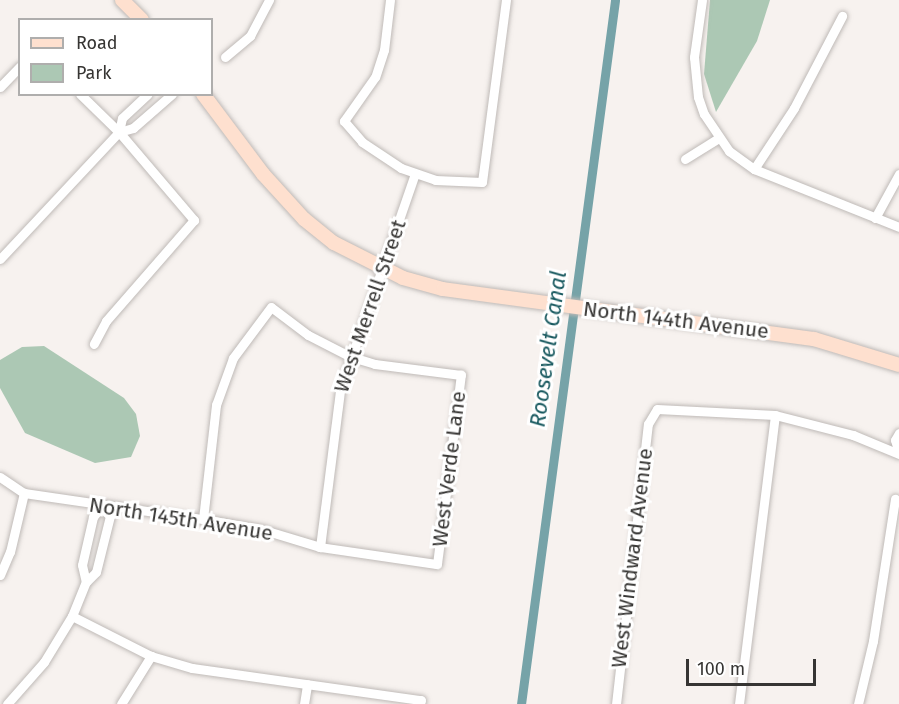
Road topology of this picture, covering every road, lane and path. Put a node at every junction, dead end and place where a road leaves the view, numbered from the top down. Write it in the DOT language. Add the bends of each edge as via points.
graph roads {
  1 [pos="390,0"];
  2 [pos="506,0"];
  3 [pos="702,0"];
  4 [pos="130,1"];
  5 [pos="266,2"];
  6 [pos="842,16"];
  7 [pos="141,18"];
  8 [pos="225,57"];
  9 [pos="18,68"];
  10 [pos="0,87"];
  11 [pos="82,96"];
  12 [pos="146,96"];
  13 [pos="170,96"];
  14 [pos="204,96"];
  15 [pos="119,132"];
  16 [pos="718,138"];
  17 [pos="685,159"];
  18 [pos="754,169"];
  19 [pos="415,174"];
  20 [pos="899,174"];
  21 [pos="876,218"];
  22 [pos="899,227"];
  23 [pos="0,259"];
  24 [pos="381,269"];
  25 [pos="94,344"];
  26 [pos="349,356"];
  27 [pos="899,365"];
  28 [pos="775,415"];
  29 [pos="899,433"];
  30 [pos="899,453"];
  31 [pos="1,480"];
  32 [pos="24,493"];
  33 [pos="896,499"];
  34 [pos="101,507"];
  35 [pos="203,519"];
  36 [pos="320,547"];
  37 [pos="437,564"];
  38 [pos="0,575"];
  39 [pos="86,582"];
  40 [pos="72,616"];
  41 [pos="152,656"];
  42 [pos="307,684"];
  43 [pos="5,702"];
  44 [pos="420,702"];
  45 [pos="122,704"];
  46 [pos="304,704"];
  47 [pos="616,704"];
  48 [pos="738,704"];
  49 [pos="858,704"];
  1 -- 19 [label="street" via="384,50 375,77 344,121 384,159"];
  2 -- 19 [label="street" via="482,182 435,180"];
  3 -- 16 [label="street" via="694,79 704,114"];
  4 -- 7 [label="main road"];
  5 -- 8 [label="street" via="250,36"];
  6 -- 18 [label="street" via="794,108"];
  9 -- 10 [label="street"];
  11 -- 15 [label="street"];
  12 -- 15 [label="street" via="122,118"];
  13 -- 15 [label="street" via="133,128"];
  14 -- 24 [label="main road, North 144th Avenue" via="263,174 304,219 334,243"];
  15 -- 23 [label="street"];
  15 -- 25 [label="street" via="194,220 106,321"];
  16 -- 17 [label="street"];
  16 -- 18 [label="street"];
  18 -- 21 [label="street"];
  19 -- 24 [label="street, West Merrell Street"];
  20 -- 21 [label="street"];
  21 -- 22 [label="street"];
  24 -- 26 [label="street, West Merrell Street"];
  24 -- 27 [label="main road, North 144th Avenue" via="442,289 814,339"];
  26 -- 35 [label="street" via="308,335 271,307 233,358 218,397"];
  26 -- 36 [label="street, West Merrell Street" via="334,424"];
  26 -- 37 [label="street, West Verde Lane" via="375,364 461,375"];
  28 -- 30 [label="street" via="843,432"];
  28 -- 47 [label="street, West Windward Avenue" via="696,409 657,409 653,414 648,424"];
  28 -- 48 [label="street"];
  29 -- 30 [label="street" via="895,440"];
  31 -- 32 [label="street, North 145th Avenue"];
  32 -- 34 [label="street, North 145th Avenue"];
  32 -- 38 [label="street" via="10,552"];
  33 -- 49 [label="street" via="873,641"];
  34 -- 35 [label="street, North 145th Avenue"];
  34 -- 39 [label="street" via="93,517 82,565"];
  34 -- 39 [label="street" via="110,516 100,563"];
  35 -- 36 [label="street, North 145th Avenue" via="264,530"];
  36 -- 37 [label="street, North 145th Avenue"];
  39 -- 40 [label="street"];
  40 -- 41 [label="street"];
  40 -- 43 [label="street" via="44,662"];
  41 -- 42 [label="street" via="192,668"];
  41 -- 45 [label="street"];
  42 -- 44 [label="street"];
  42 -- 46 [label="street"];
}
